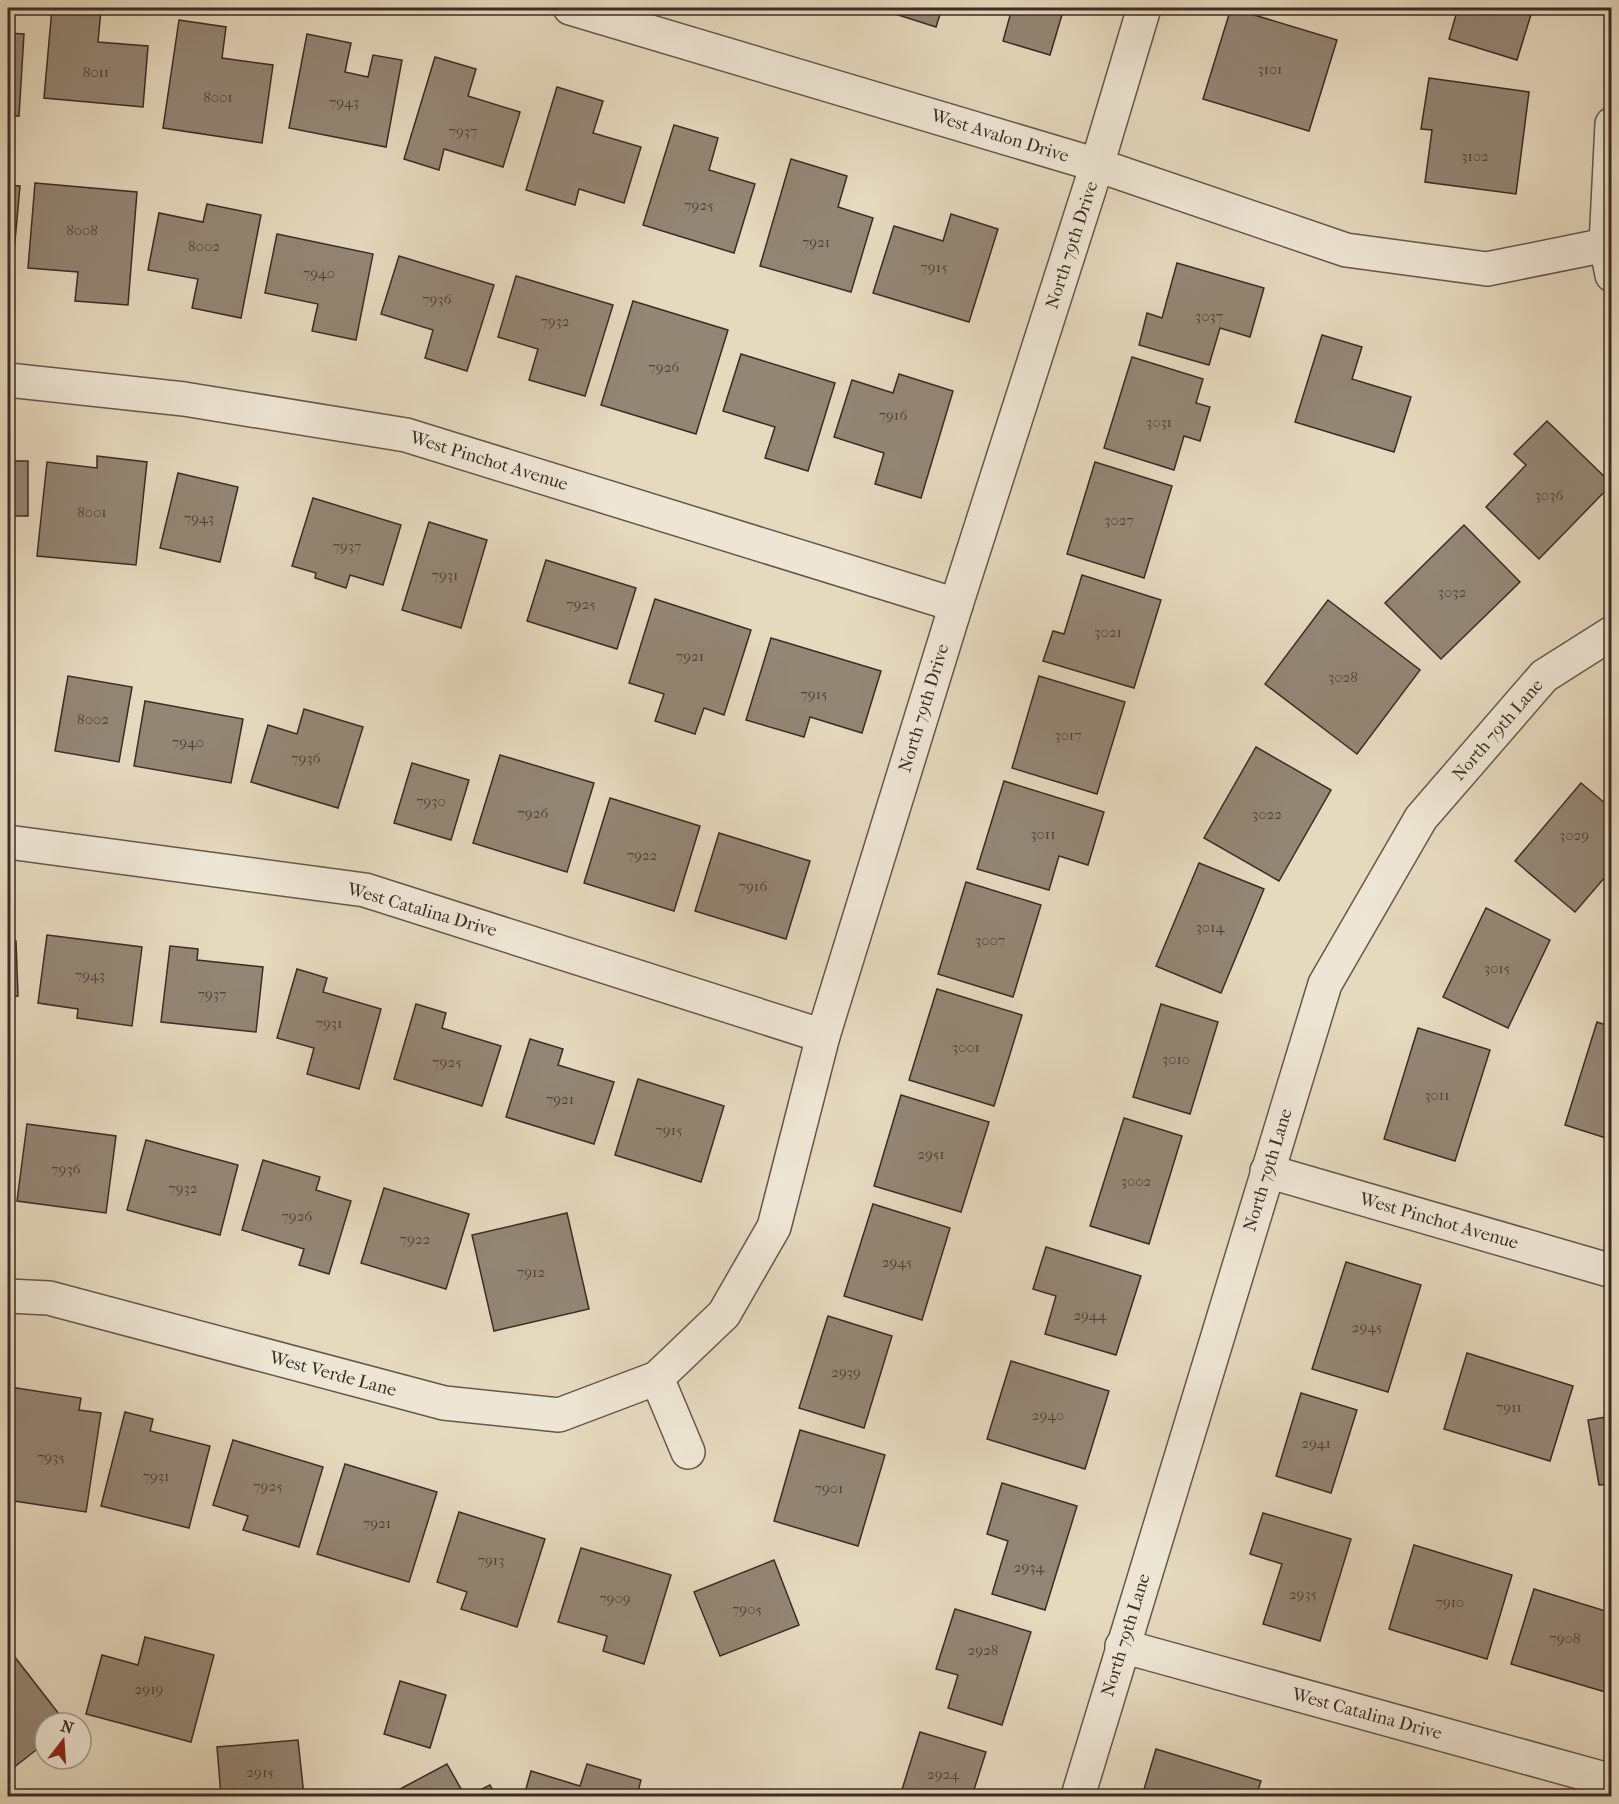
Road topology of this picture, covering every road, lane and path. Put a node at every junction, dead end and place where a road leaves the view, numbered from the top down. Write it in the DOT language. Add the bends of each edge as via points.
graph roads {
  1 [pos="570,8"];
  2 [pos="1144,8"];
  3 [pos="1611,124"];
  4 [pos="1097,165"];
  5 [pos="1609,260"];
  6 [pos="8,380"];
  7 [pos="956,604"];
  8 [pos="1611,633"];
  9 [pos="8,842"];
  10 [pos="823,1036"];
  11 [pos="1268,1171"];
  12 [pos="1611,1271"];
  13 [pos="8,1296"];
  14 [pos="657,1378"];
  15 [pos="688,1452"];
  16 [pos="1122,1646"];
  17 [pos="1611,1781"];
  18 [pos="1078,1797"];
  1 -- 4 [label="street, West Avalon Drive"];
  2 -- 4 [label="street, North 79th Drive"];
  3 -- 5 [label="street"];
  4 -- 5 [label="street, West Avalon Drive" via="1346,250 1487,269"];
  4 -- 7 [label="street, North 79th Drive"];
  6 -- 7 [label="street, West Pinchot Avenue" via="184,399 406,435"];
  7 -- 10 [label="street, North 79th Drive"];
  8 -- 11 [label="street, North 79th Lane" via="1544,676 1421,818 1325,984"];
  9 -- 10 [label="street, West Catalina Drive" via="365,890"];
  10 -- 14 [label="street, North 79th Drive" via="774,1227 724,1314"];
  11 -- 12 [label="street, West Pinchot Avenue"];
  11 -- 16 [label="street, North 79th Lane"];
  13 -- 14 [label="street, West Verde Lane" via="49,1298 444,1403 559,1415"];
  14 -- 15 [label="street"];
  16 -- 17 [label="street, West Catalina Drive"];
  16 -- 18 [label="street, North 79th Lane"];
}
